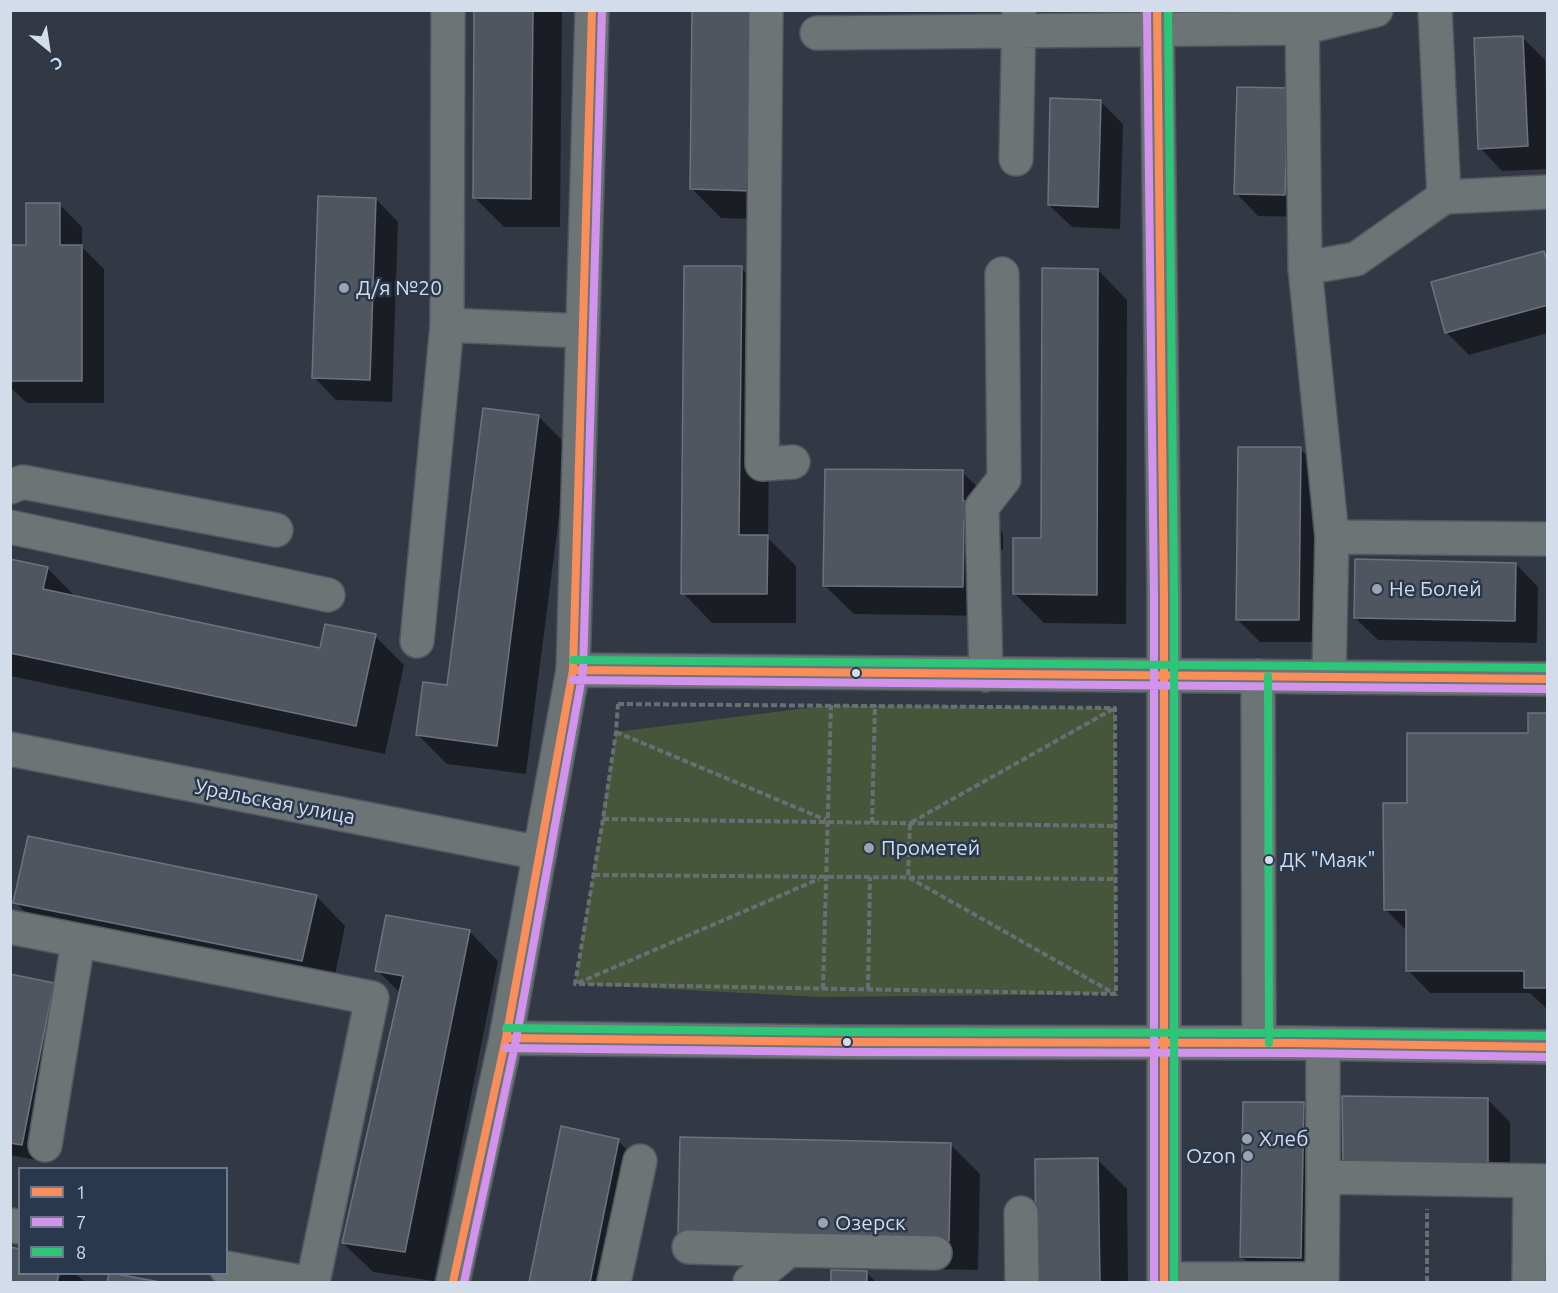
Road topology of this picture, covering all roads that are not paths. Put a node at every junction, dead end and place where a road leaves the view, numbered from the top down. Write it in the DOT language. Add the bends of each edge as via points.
graph roads {
  1 [pos="448,10"];
  2 [pos="592,10"];
  3 [pos="766,10"];
  4 [pos="1376,10"];
  5 [pos="1435,10"];
  6 [pos="1302,19"];
  7 [pos="1158,20"];
  8 [pos="1019,21"];
  9 [pos="817,33"];
  10 [pos="1016,159"];
  11 [pos="1548,192"];
  12 [pos="1444,197"];
  13 [pos="1305,268"];
  14 [pos="1002,274"];
  15 [pos="447,326"];
  16 [pos="583,331"];
  17 [pos="794,462"];
  18 [pos="10,487"];
  19 [pos="10,527"];
  20 [pos="276,530"];
  21 [pos="1332,537"];
  22 [pos="1548,538"];
  23 [pos="328,595"];
  24 [pos="417,641"];
  25 [pos="573,670"];
  26 [pos="986,675"];
  27 [pos="1164,675"];
  28 [pos="1258,676"];
  29 [pos="1329,676"];
  30 [pos="1548,679"];
  31 [pos="11,752"];
  32 [pos="540,853"];
  33 [pos="10,927"];
  34 [pos="78,942"];
  35 [pos="506,1038"];
  36 [pos="1163,1043"];
  37 [pos="1259,1043"];
  38 [pos="1323,1044"];
  39 [pos="1548,1047"];
  40 [pos="45,1145"];
  41 [pos="640,1161"];
  42 [pos="1323,1177"];
  43 [pos="1539,1181"];
  44 [pos="1021,1213"];
  45 [pos="689,1247"];
  46 [pos="789,1250"];
  47 [pos="936,1253"];
  48 [pos="228,1268"];
  49 [pos="1164,1281"];
  50 [pos="1322,1281"];
  51 [pos="301,1282"];
  52 [pos="312,1282"];
  53 [pos="453,1282"];
  54 [pos="614,1282"];
  55 [pos="750,1282"];
  56 [pos="1022,1282"];
  57 [pos="1529,1282"];
  1 -- 15 [label="street"];
  2 -- 16 [label="street"];
  3 -- 17 [label="street" via="762,464"];
  4 -- 6 [label="street"];
  5 -- 12 [label="street"];
  6 -- 7 [label="street"];
  6 -- 13 [label="street"];
  7 -- 8 [label="street"];
  7 -- 27 [label="street"];
  8 -- 9 [label="street"];
  8 -- 10 [label="street"];
  11 -- 12 [label="street"];
  12 -- 13 [label="street" via="1356,259"];
  13 -- 21 [label="street"];
  14 -- 26 [label="street" via="1004,479 982,507"];
  15 -- 16 [label="street"];
  15 -- 24 [label="street"];
  16 -- 25 [label="street"];
  18 -- 20 [label="street" via="23,482"];
  19 -- 23 [label="street"];
  21 -- 22 [label="street"];
  21 -- 29 [label="street"];
  25 -- 26 [label="street"];
  25 -- 32 [label="street"];
  26 -- 27 [label="street"];
  27 -- 28 [label="street"];
  27 -- 36 [label="street"];
  28 -- 29 [label="street"];
  28 -- 37 [label="street"];
  29 -- 30 [label="street"];
  31 -- 32 [label="street, Уральская улица"];
  32 -- 35 [label="street"];
  33 -- 34 [label="street"];
  34 -- 40 [label="street"];
  34 -- 52 [label="street" via="372,998"];
  35 -- 36 [label="street"];
  35 -- 53 [label="street"];
  36 -- 37 [label="street"];
  36 -- 49 [label="street"];
  37 -- 38 [label="street"];
  38 -- 39 [label="street"];
  38 -- 42 [label="street"];
  41 -- 54 [label="street"];
  42 -- 43 [label="street"];
  42 -- 50 [label="street"];
  43 -- 57 [label="street"];
  44 -- 56 [label="street"];
  45 -- 46 [label="street"];
  46 -- 47 [label="street"];
  46 -- 55 [label="street"];
  48 -- 51 [label="street"];
  49 -- 50 [label="street"];
}
